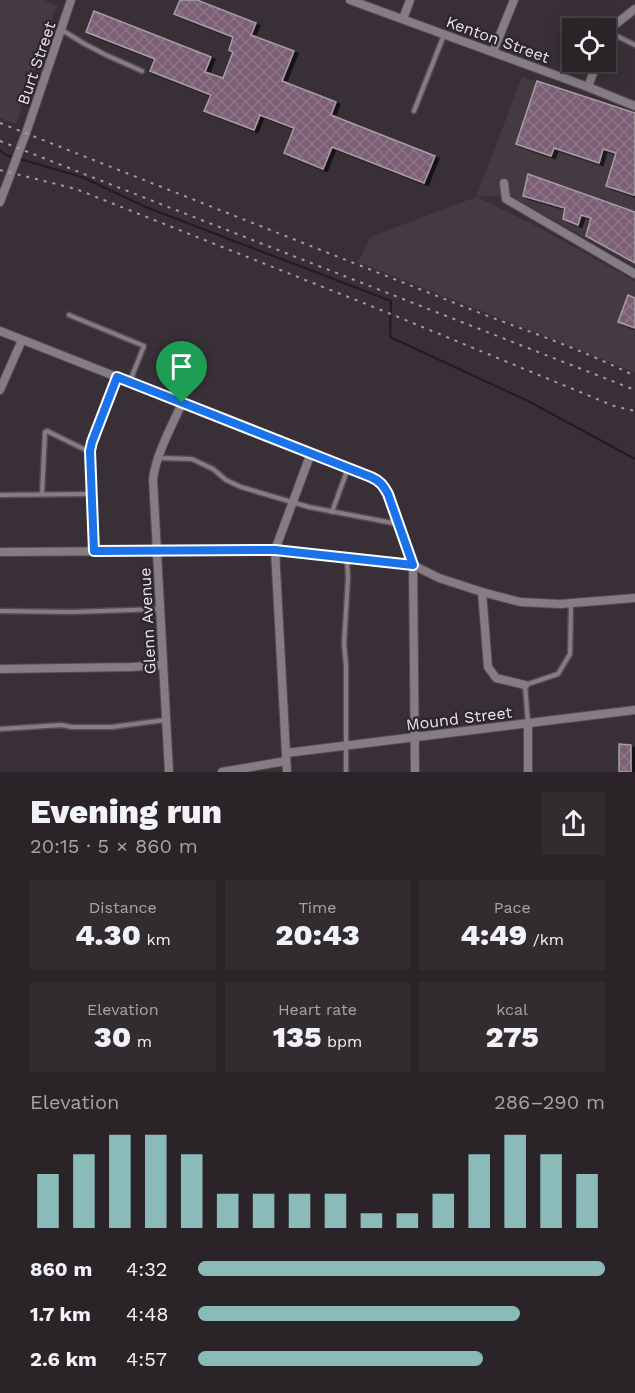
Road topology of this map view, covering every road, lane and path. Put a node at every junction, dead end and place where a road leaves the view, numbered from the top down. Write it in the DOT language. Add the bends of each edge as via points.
graph roads {
  1 [pos="71,0"];
  2 [pos="350,0"];
  3 [pos="410,0"];
  4 [pos="513,0"];
  5 [pos="635,9"];
  6 [pos="403,19"];
  7 [pos="616,25"];
  8 [pos="61,29"];
  9 [pos="444,34"];
  10 [pos="616,37"];
  11 [pos="635,45"];
  12 [pos="493,52"];
  13 [pos="142,71"];
  14 [pos="593,72"];
  15 [pos="588,87"];
  16 [pos="635,106"];
  17 [pos="414,111"];
  18 [pos="504,183"];
  19 [pos="0,202"];
  20 [pos="635,274"];
  21 [pos="69,315"];
  22 [pos="0,331"];
  23 [pos="22,340"];
  24 [pos="117,377"];
  25 [pos="130,382"];
  26 [pos="0,390"];
  27 [pos="182,403"];
  28 [pos="90,451"];
  29 [pos="310,453"];
  30 [pos="159,458"];
  31 [pos="348,468"];
  32 [pos="42,494"];
  33 [pos="92,494"];
  34 [pos="0,495"];
  35 [pos="292,502"];
  36 [pos="332,512"];
  37 [pos="399,524"];
  38 [pos="275,550"];
  39 [pos="94,551"];
  40 [pos="157,551"];
  41 [pos="0,552"];
  42 [pos="347,558"];
  43 [pos="413,565"];
  44 [pos="482,592"];
  45 [pos="635,598"];
  46 [pos="571,604"];
  47 [pos="160,609"];
  48 [pos="0,611"];
  49 [pos="163,664"];
  50 [pos="0,669"];
  51 [pos="525,685"];
  52 [pos="635,710"];
  53 [pos="166,720"];
  54 [pos="528,723"];
  55 [pos="0,729"];
  56 [pos="415,737"];
  57 [pos="346,746"];
  58 [pos="286,757"];
  59 [pos="169,772"];
  60 [pos="226,772"];
  61 [pos="287,772"];
  62 [pos="346,772"];
  63 [pos="415,772"];
  64 [pos="528,772"];
  1 -- 8 [label="street, Burt Street"];
  2 -- 6 [label="street, Kenton Street"];
  3 -- 6 [label="street"];
  4 -- 12 [label="street"];
  5 -- 7 [label="street"];
  6 -- 9 [label="street, Kenton Street"];
  8 -- 13 [label="lane"];
  8 -- 19 [label="street, Burt Street"];
  9 -- 12 [label="street, Kenton Street"];
  9 -- 17 [label="lane"];
  10 -- 11 [label="lane"];
  12 -- 15 [label="street, Kenton Street"];
  14 -- 15 [label="street"];
  15 -- 16 [label="street, Kenton Street"];
  18 -- 20 [label="street" via="506,199"];
  21 -- 25 [label="lane" via="144,346"];
  22 -- 23 [label="street"];
  23 -- 24 [label="street"];
  23 -- 26 [label="street"];
  24 -- 25 [label="street"];
  24 -- 28 [label="street"];
  25 -- 27 [label="street"];
  27 -- 29 [label="street"];
  27 -- 30 [label="street, Glenn Avenue"];
  28 -- 32 [label="lane" via="45,432"];
  28 -- 33 [label="street"];
  29 -- 31 [label="street"];
  29 -- 35 [label="street"];
  30 -- 35 [label="lane" via="192,459 241,487"];
  30 -- 40 [label="street, Glenn Avenue" via="153,479"];
  31 -- 36 [label="lane"];
  31 -- 37 [label="street" via="383,485"];
  32 -- 33 [label="lane"];
  32 -- 34 [label="lane"];
  33 -- 39 [label="street"];
  35 -- 36 [label="lane"];
  35 -- 38 [label="street"];
  36 -- 37 [label="lane"];
  37 -- 43 [label="street"];
  38 -- 40 [label="street"];
  38 -- 42 [label="street"];
  38 -- 58 [label="street"];
  39 -- 40 [label="street"];
  39 -- 41 [label="street"];
  40 -- 47 [label="street, Glenn Avenue"];
  42 -- 43 [label="street"];
  42 -- 57 [label="lane"];
  43 -- 44 [label="street"];
  43 -- 56 [label="street"];
  44 -- 46 [label="street" via="520,602"];
  44 -- 51 [label="street" via="488,667 496,678"];
  45 -- 46 [label="street"];
  46 -- 51 [label="lane" via="570,654 558,674"];
  47 -- 48 [label="lane"];
  47 -- 49 [label="street, Glenn Avenue"];
  49 -- 50 [label="street"];
  49 -- 53 [label="street, Glenn Avenue"];
  51 -- 54 [label="lane"];
  52 -- 54 [label="street, Mound Street"];
  53 -- 55 [label="lane" via="112,727"];
  53 -- 59 [label="street, Glenn Avenue"];
  54 -- 56 [label="street, Mound Street"];
  54 -- 64 [label="street"];
  56 -- 57 [label="street, Mound Street"];
  56 -- 63 [label="street"];
  57 -- 58 [label="street, Mound Street"];
  57 -- 62 [label="lane"];
  58 -- 60 [label="street, Mound Street"];
  58 -- 61 [label="street"];
}
